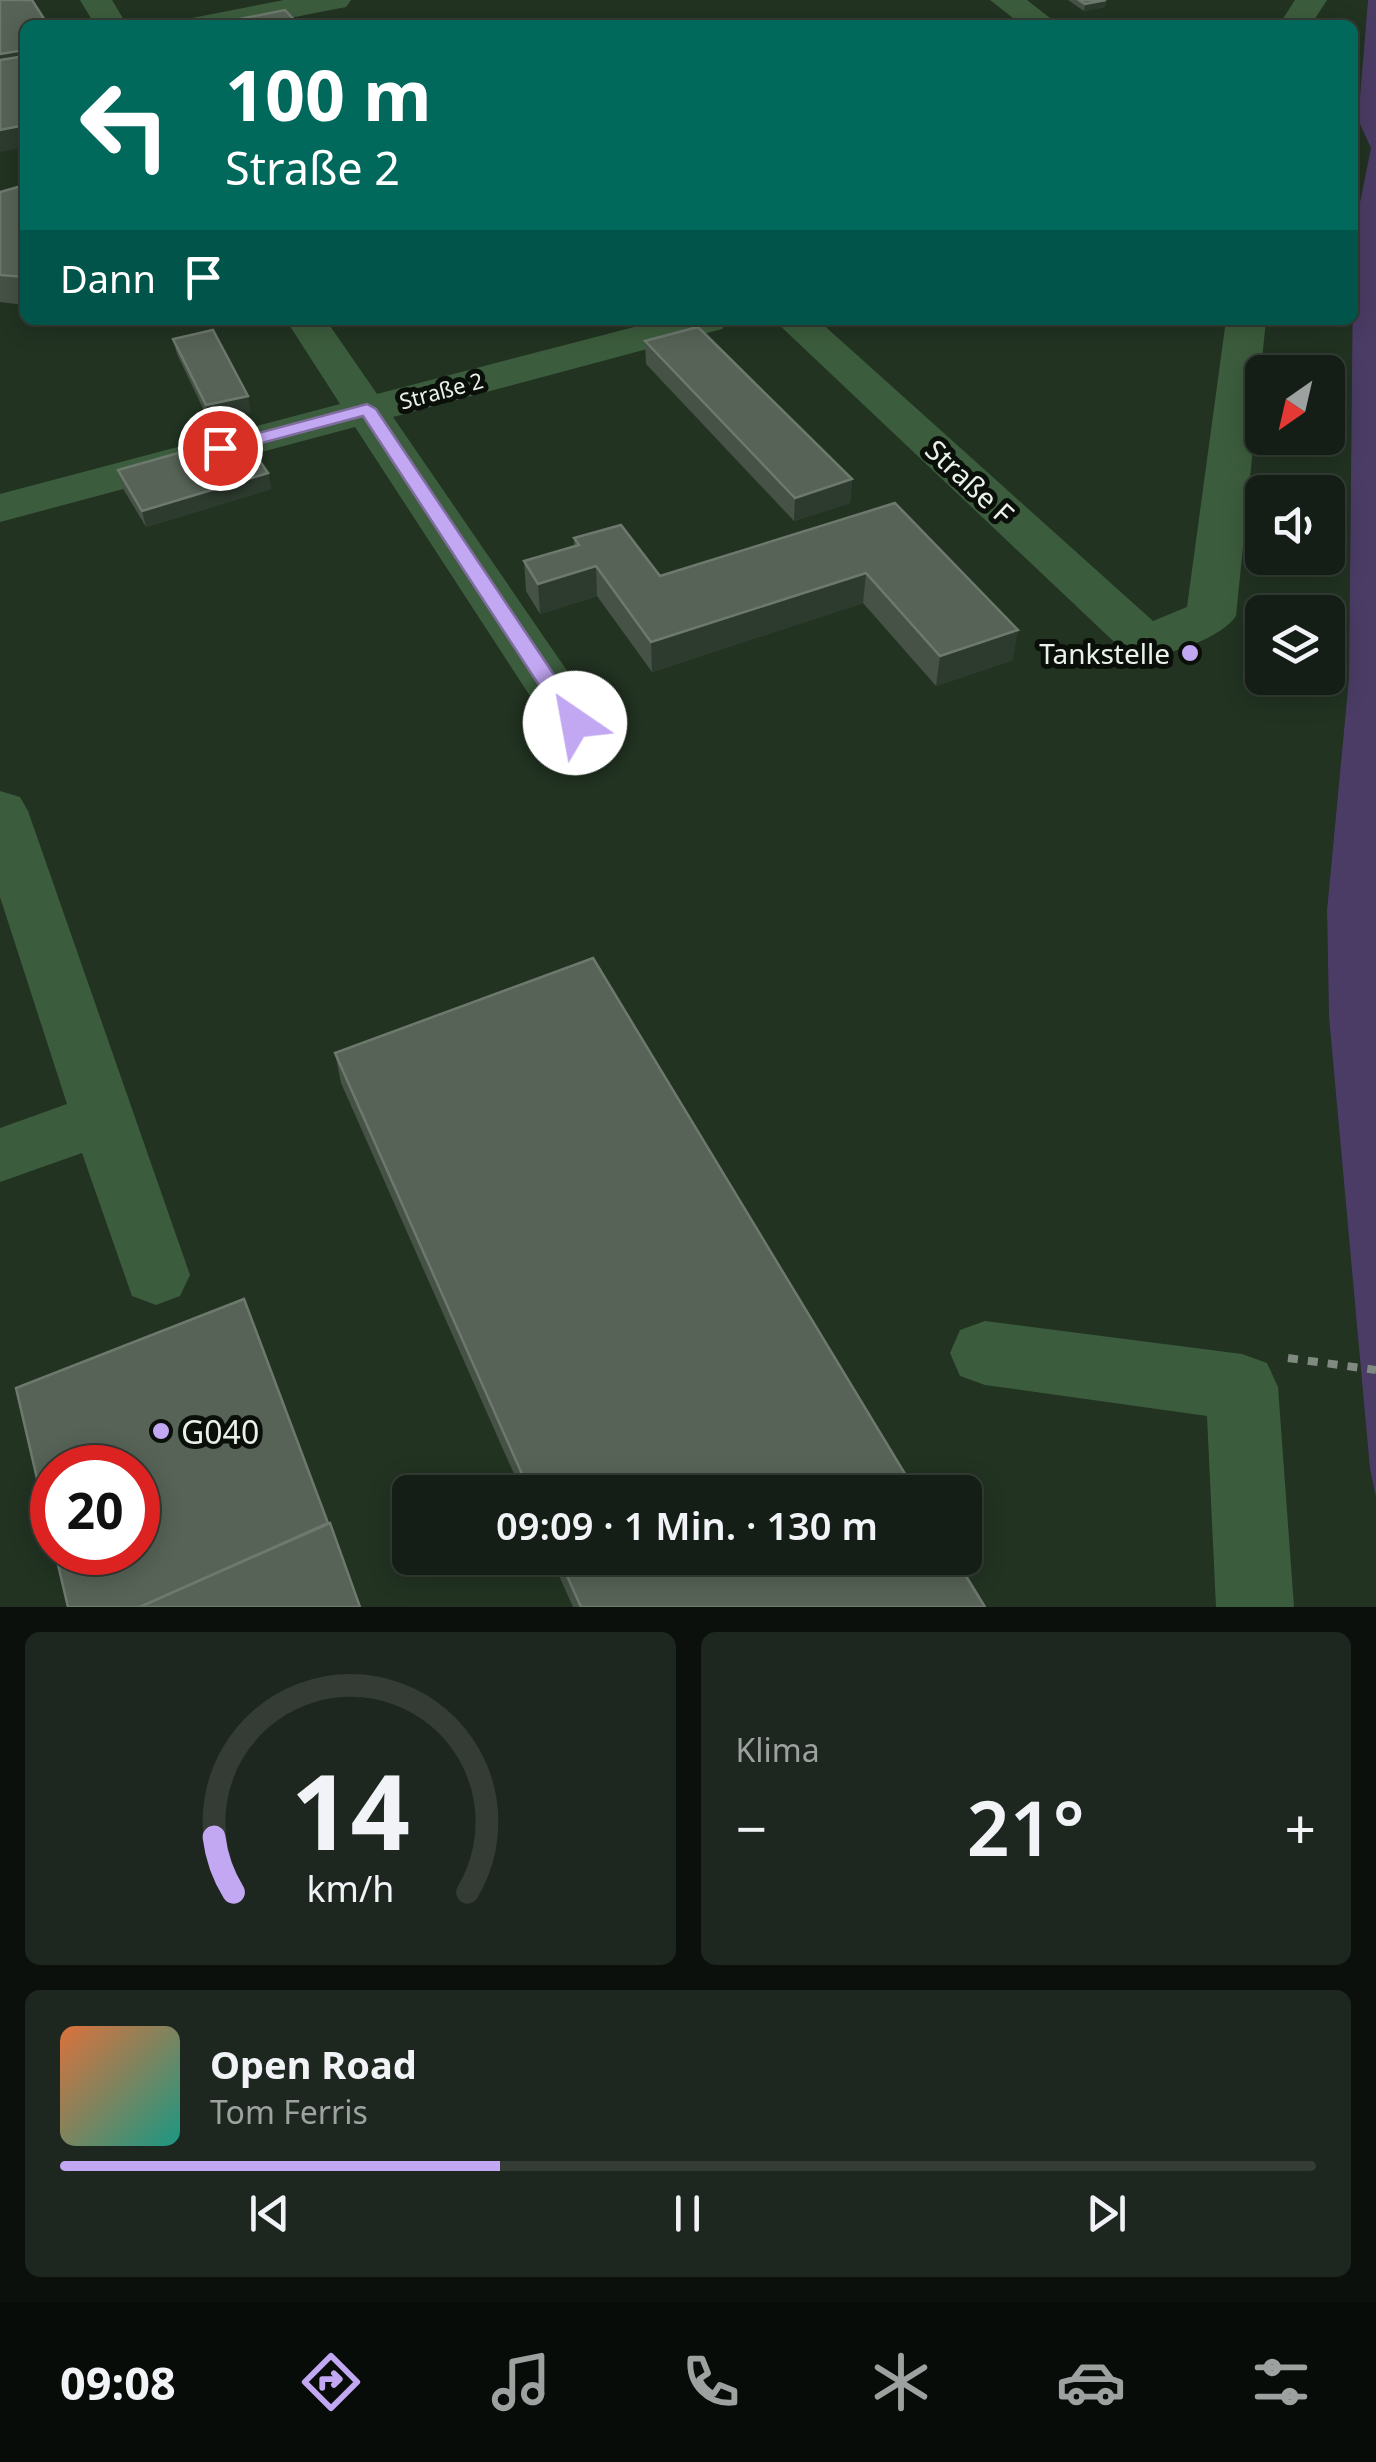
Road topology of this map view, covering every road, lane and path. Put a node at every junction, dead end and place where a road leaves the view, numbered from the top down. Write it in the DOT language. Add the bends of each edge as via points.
graph roads {
  1 [pos="336,0"];
  2 [pos="1006,0"];
  3 [pos="230,20"];
  4 [pos="1036,20"];
  5 [pos="309,325"];
  6 [pos="689,325"];
  7 [pos="799,325"];
  8 [pos="1245,325"];
  9 [pos="367,409"];
  10 [pos="0,508"];
  11 [pos="575,723"];
  12 [pos="0,811"];
  13 [pos="104,1118"];
  14 [pos="0,1155"];
  15 [pos="156,1275"];
  16 [pos="985,1354"];
  17 [pos="1274,1355"];
  18 [pos="1376,1370"];
  19 [pos="1255,1607"];
  1 -- 3 [label="street"];
  2 -- 4 [label="street"];
  5 -- 9 [label="street"];
  6 -- 9 [label="street, Straße 2"];
  7 -- 8 [label="street, Straße F" via="1146,642 1211,616"];
  9 -- 10 [label="street, Straße 2"];
  9 -- 11 [label="street"];
  12 -- 13 [label="street"];
  13 -- 14 [label="street"];
  13 -- 15 [label="street"];
  16 -- 19 [label="street" via="1242,1386"];
  17 -- 18 [label="path"];
}
